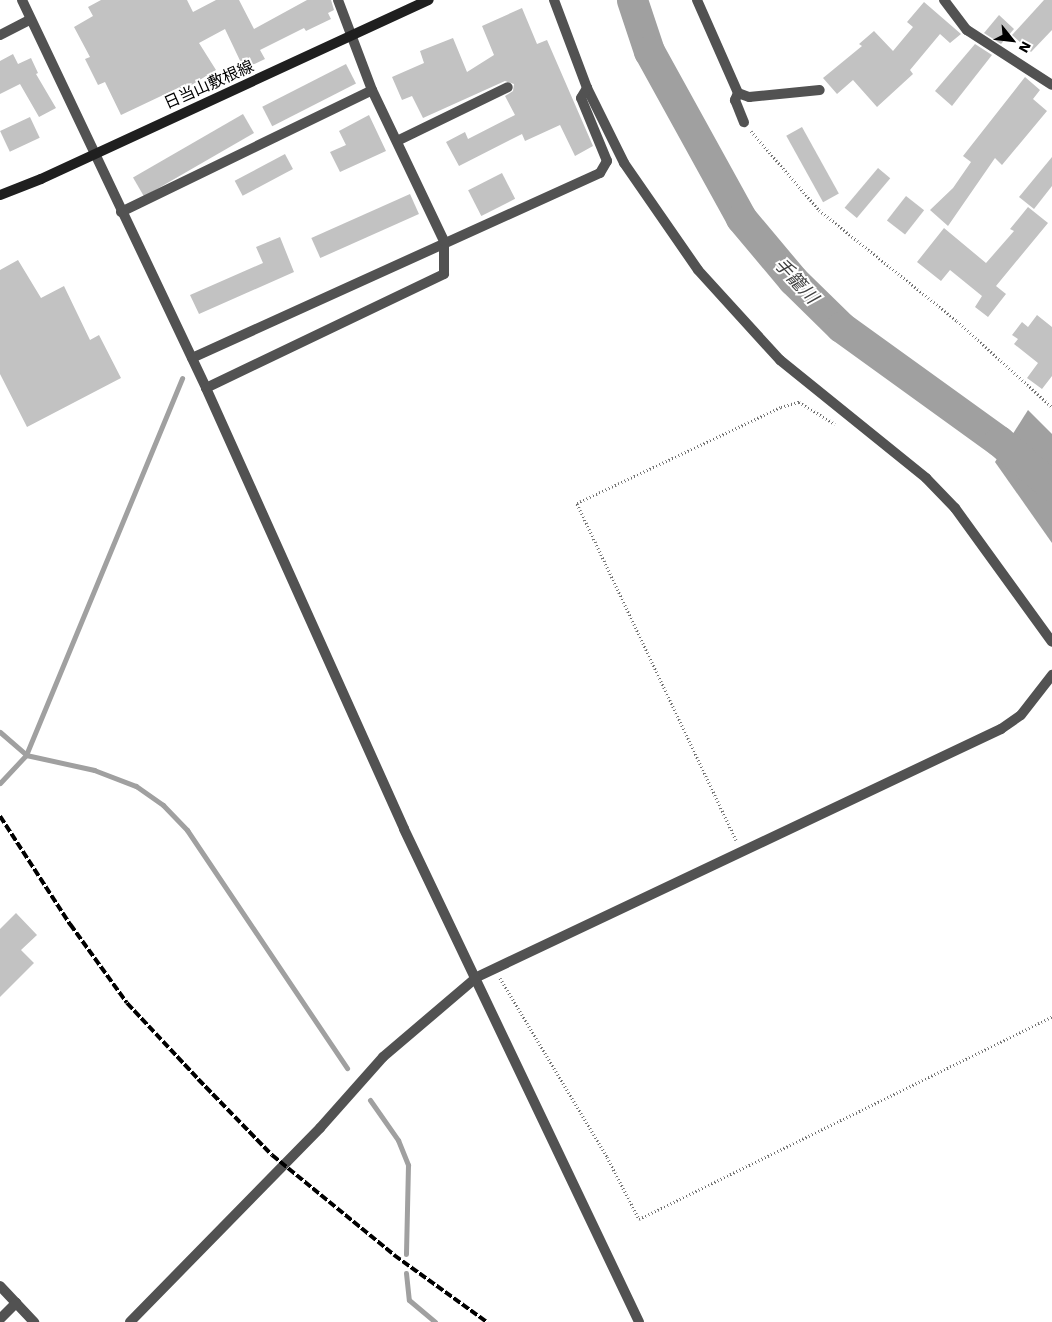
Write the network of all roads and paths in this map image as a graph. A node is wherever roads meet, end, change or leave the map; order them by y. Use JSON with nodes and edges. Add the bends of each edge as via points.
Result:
{"nodes":[{"id":1,"x":22,"y":0,"type":"edge"},
{"id":2,"x":338,"y":0,"type":"edge"},
{"id":3,"x":429,"y":0,"type":"edge"},
{"id":4,"x":554,"y":0,"type":"edge"},
{"id":5,"x":696,"y":0,"type":"edge"},
{"id":6,"x":944,"y":0,"type":"edge"},
{"id":7,"x":30,"y":20,"type":"junction"},
{"id":8,"x":0,"y":35,"type":"edge"},
{"id":9,"x":352,"y":37,"type":"junction"},
{"id":10,"x":1052,"y":85,"type":"edge"},
{"id":11,"x":508,"y":87,"type":"dead end"},
{"id":12,"x":587,"y":88,"type":"junction"},
{"id":13,"x":372,"y":90,"type":"junction"},
{"id":14,"x":820,"y":90,"type":"dead end"},
{"id":15,"x":738,"y":93,"type":"junction"},
{"id":16,"x":744,"y":122,"type":"joint"},
{"id":17,"x":397,"y":141,"type":"junction"},
{"id":18,"x":96,"y":152,"type":"junction"},
{"id":19,"x":0,"y":195,"type":"edge"},
{"id":20,"x":121,"y":212,"type":"junction"},
{"id":21,"x":444,"y":241,"type":"junction"},
{"id":22,"x":192,"y":358,"type":"junction"},
{"id":23,"x":206,"y":388,"type":"junction"},
{"id":24,"x":1052,"y":407,"type":"edge"},
{"id":25,"x":858,"y":424,"type":"junction"},
{"id":26,"x":1052,"y":642,"type":"edge"},
{"id":27,"x":1052,"y":675,"type":"edge"},
{"id":28,"x":741,"y":850,"type":"junction"},
{"id":29,"x":495,"y":969,"type":"junction"},
{"id":30,"x":477,"y":977,"type":"junction"},
{"id":31,"x":1052,"y":1017,"type":"edge"},
{"id":32,"x":0,"y":1286,"type":"edge"},
{"id":33,"x":16,"y":1303,"type":"junction"},
{"id":34,"x":0,"y":1319,"type":"edge"},
{"id":35,"x":34,"y":1322,"type":"edge"},
{"id":36,"x":130,"y":1322,"type":"edge"},
{"id":37,"x":639,"y":1322,"type":"edge"}],
"edges":[{"from":1,"to":7,"type":"street"},
{"from":2,"to":9,"type":"street"},
{"from":3,"to":9,"type":"main road","name":"日当山敷根線"},
{"from":4,"to":12,"type":"street"},
{"from":5,"to":15,"type":"street"},
{"from":6,"to":10,"type":"street","via":[[967,30]]},
{"from":7,"to":8,"type":"street"},
{"from":7,"to":18,"type":"street"},
{"from":9,"to":13,"type":"street"},
{"from":9,"to":18,"type":"main road","name":"日当山敷根線"},
{"from":11,"to":17,"type":"street"},
{"from":12,"to":21,"type":"street","via":[[581,98],[607,161],[600,173]]},
{"from":12,"to":25,"type":"street","via":[[624,163],[698,270],[780,360]]},
{"from":13,"to":17,"type":"street"},
{"from":13,"to":20,"type":"street"},
{"from":14,"to":15,"type":"street","via":[[749,97]]},
{"from":15,"to":16,"type":"street","via":[[735,100]]},
{"from":16,"to":24,"type":"path","via":[[818,210],[957,321]]},
{"from":17,"to":21,"type":"street"},
{"from":18,"to":19,"type":"main road","name":"日当山敷根線"},
{"from":18,"to":20,"type":"street"},
{"from":20,"to":22,"type":"street"},
{"from":21,"to":22,"type":"street"},
{"from":21,"to":23,"type":"street","via":[[444,274]]},
{"from":22,"to":23,"type":"street"},
{"from":23,"to":30,"type":"street","via":[[404,828]]},
{"from":25,"to":26,"type":"street","via":[[926,478],[961,515]]},
{"from":25,"to":28,"type":"path","via":[[851,429],[843,429],[799,402],[781,407],[577,503]]},
{"from":27,"to":28,"type":"street","via":[[1012,724]]},
{"from":28,"to":29,"type":"street"},
{"from":29,"to":30,"type":"street"},
{"from":29,"to":31,"type":"path","via":[[607,1157],[639,1218]]},
{"from":30,"to":36,"type":"street","via":[[383,1057],[320,1128]]},
{"from":30,"to":37,"type":"street"},
{"from":32,"to":33,"type":"street"},
{"from":33,"to":34,"type":"street"},
{"from":33,"to":35,"type":"street"}]}
